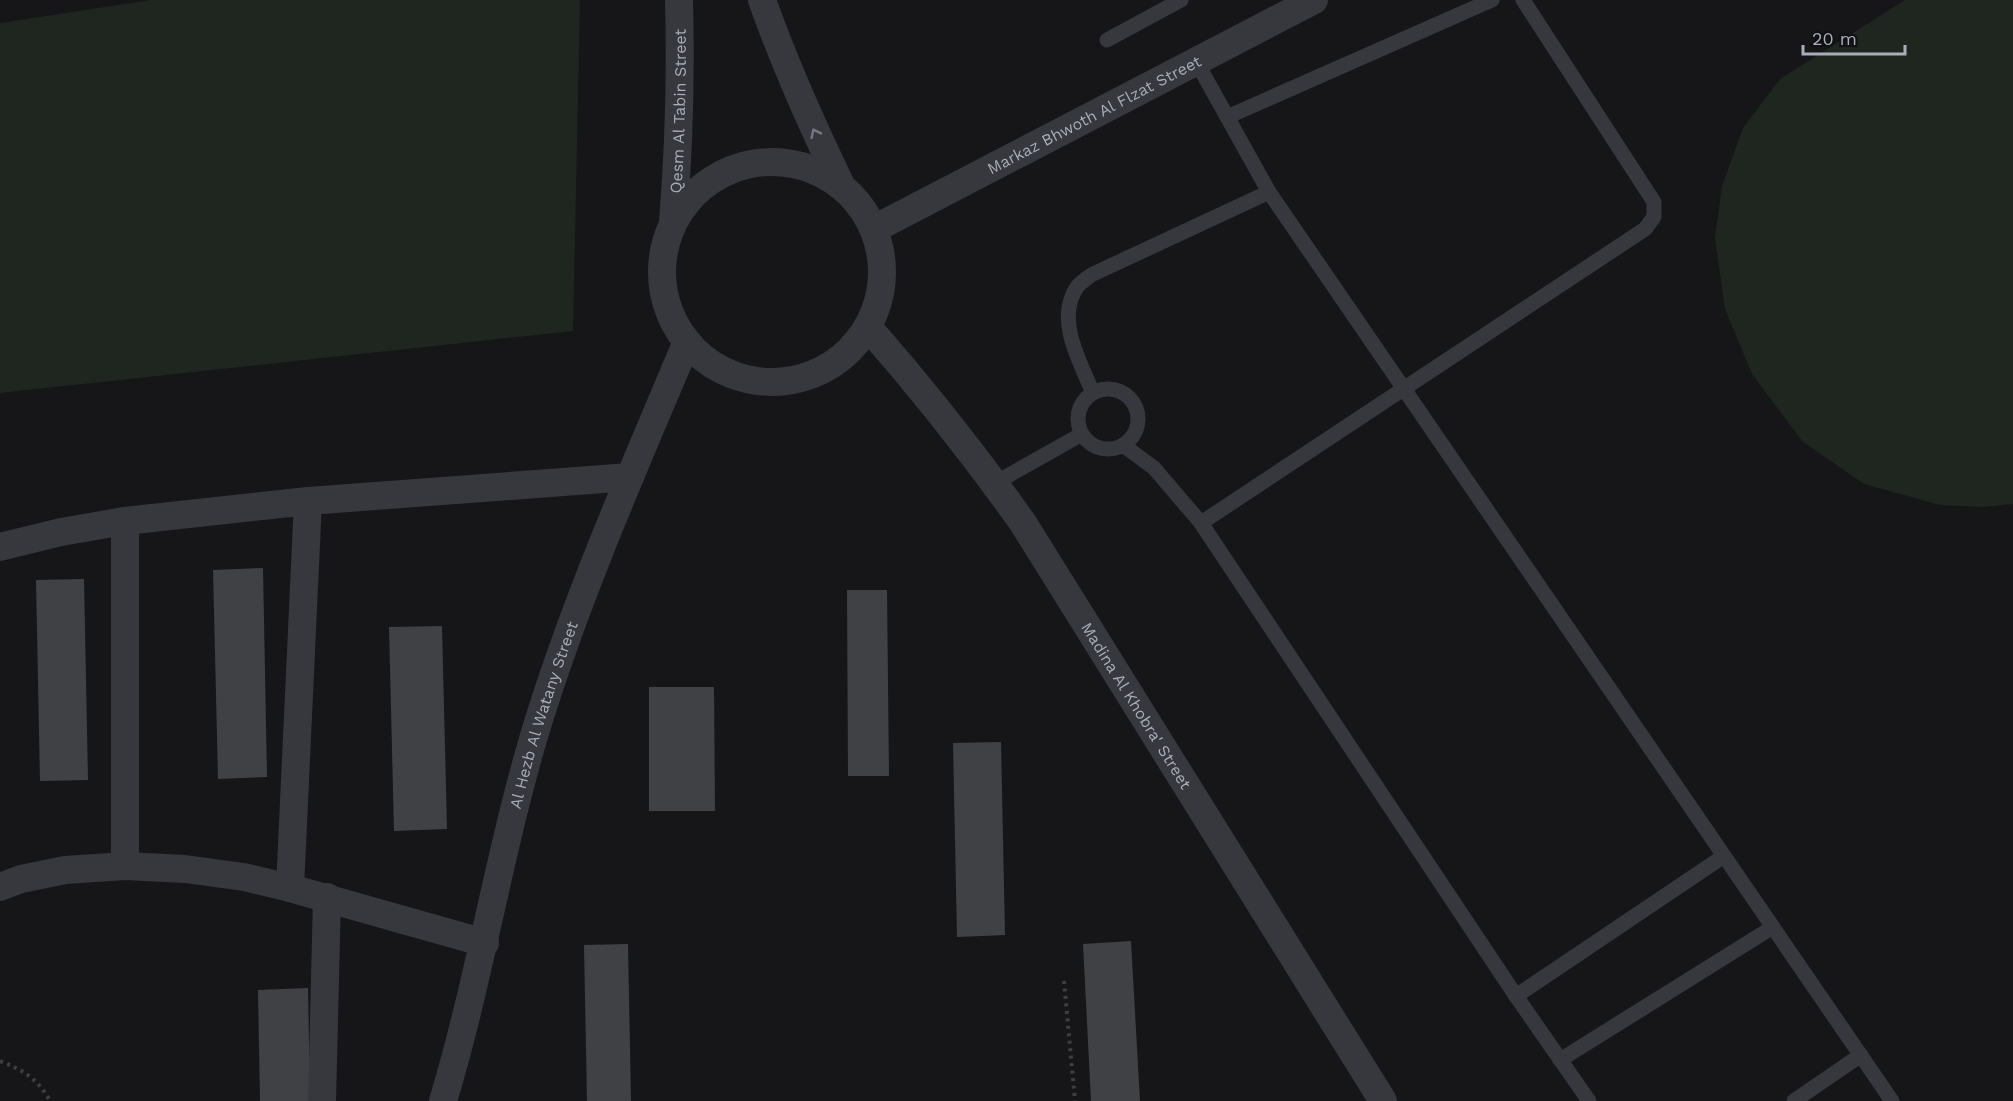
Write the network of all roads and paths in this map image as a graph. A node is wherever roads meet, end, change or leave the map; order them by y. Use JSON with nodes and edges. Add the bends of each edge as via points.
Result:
{"nodes":[{"id":1,"x":679,"y":0,"type":"edge"},
{"id":2,"x":762,"y":0,"type":"edge"},
{"id":3,"x":1181,"y":0,"type":"edge"},
{"id":4,"x":1314,"y":0,"type":"edge"},
{"id":5,"x":1492,"y":0,"type":"edge"},
{"id":6,"x":1523,"y":0,"type":"edge"},
{"id":7,"x":1107,"y":40,"type":"dead end"},
{"id":8,"x":1196,"y":61,"type":"junction"},
{"id":9,"x":1227,"y":117,"type":"junction"},
{"id":10,"x":841,"y":185,"type":"junction"},
{"id":11,"x":1269,"y":192,"type":"junction"},
{"id":12,"x":673,"y":222,"type":"junction"},
{"id":13,"x":874,"y":229,"type":"junction"},
{"id":14,"x":868,"y":327,"type":"junction"},
{"id":15,"x":686,"y":344,"type":"junction"},
{"id":16,"x":1403,"y":389,"type":"junction"},
{"id":17,"x":1093,"y":393,"type":"junction"},
{"id":18,"x":1082,"y":434,"type":"junction"},
{"id":19,"x":1123,"y":445,"type":"junction"},
{"id":20,"x":630,"y":477,"type":"junction"},
{"id":21,"x":995,"y":483,"type":"junction"},
{"id":22,"x":308,"y":501,"type":"junction"},
{"id":23,"x":125,"y":521,"type":"junction"},
{"id":24,"x":1201,"y":522,"type":"junction"},
{"id":25,"x":0,"y":547,"type":"edge"},
{"id":26,"x":1724,"y":856,"type":"junction"},
{"id":27,"x":125,"y":866,"type":"junction"},
{"id":28,"x":0,"y":887,"type":"edge"},
{"id":29,"x":290,"y":888,"type":"junction"},
{"id":30,"x":327,"y":897,"type":"junction"},
{"id":31,"x":1773,"y":927,"type":"junction"},
{"id":32,"x":485,"y":943,"type":"junction"},
{"id":33,"x":1064,"y":981,"type":"dead end"},
{"id":34,"x":1516,"y":996,"type":"junction"},
{"id":35,"x":1861,"y":1055,"type":"junction"},
{"id":36,"x":0,"y":1060,"type":"edge"},
{"id":37,"x":1560,"y":1060,"type":"junction"},
{"id":38,"x":50,"y":1101,"type":"edge"},
{"id":39,"x":322,"y":1101,"type":"edge"},
{"id":40,"x":443,"y":1101,"type":"edge"},
{"id":41,"x":1075,"y":1101,"type":"edge"},
{"id":42,"x":1383,"y":1101,"type":"edge"},
{"id":43,"x":1589,"y":1101,"type":"edge"},
{"id":44,"x":1794,"y":1101,"type":"edge"},
{"id":45,"x":1892,"y":1101,"type":"edge"}],
"edges":[{"from":1,"to":12,"type":"street","name":"Qesm Al Tabin Street","via":[[680,140]]},
{"from":10,"to":2,"type":"street","one_way":true,"via":[[783,60]]},
{"from":3,"to":7,"type":"lane"},
{"from":4,"to":8,"type":"street","name":"Markaz Bhwoth Al Flzat Street"},
{"from":5,"to":9,"type":"lane"},
{"from":6,"to":16,"type":"lane","via":[[1654,202],[1654,217],[1645,229]]},
{"from":8,"to":9,"type":"lane"},
{"from":8,"to":13,"type":"street","name":"Markaz Bhwoth Al Flzat Street"},
{"from":9,"to":11,"type":"lane"},
{"from":10,"to":12,"type":"street","via":[[798,164],[748,163],[704,184]]},
{"from":10,"to":13,"type":"street","via":[[860,205]]},
{"from":11,"to":16,"type":"lane"},
{"from":11,"to":17,"type":"lane","via":[[1091,275],[1078,286],[1070,302],[1068,321]]},
{"from":12,"to":15,"type":"street","via":[[661,263],[666,306]]},
{"from":13,"to":14,"type":"street","via":[[882,261],[880,296]]},
{"from":14,"to":15,"type":"street","via":[[840,360],[802,379],[760,383],[719,370]]},
{"from":14,"to":21,"type":"street","name":"Madina Al Khobra' Street"},
{"from":15,"to":20,"type":"street","name":"Al Hezb Al Watany Street"},
{"from":16,"to":24,"type":"lane"},
{"from":16,"to":26,"type":"lane"},
{"from":17,"to":18,"type":"lane","via":[[1079,411]]},
{"from":17,"to":19,"type":"lane","via":[[1116,389],[1134,404],[1137,427]]},
{"from":18,"to":19,"type":"lane","via":[[1101,449]]},
{"from":18,"to":21,"type":"lane"},
{"from":19,"to":24,"type":"lane","via":[[1154,468]]},
{"from":20,"to":22,"type":"street"},
{"from":20,"to":32,"type":"street","name":"Al Hezb Al Watany Street","via":[[580,600],[541,712],[510,827]]},
{"from":21,"to":42,"type":"street","name":"Madina Al Khobra' Street"},
{"from":22,"to":23,"type":"street"},
{"from":22,"to":29,"type":"street"},
{"from":23,"to":25,"type":"street"},
{"from":23,"to":27,"type":"street"},
{"from":24,"to":34,"type":"lane"},
{"from":26,"to":31,"type":"lane"},
{"from":26,"to":34,"type":"lane"},
{"from":27,"to":28,"type":"street","via":[[66,870]]},
{"from":27,"to":29,"type":"street","via":[[185,868]]},
{"from":29,"to":30,"type":"street"},
{"from":30,"to":32,"type":"street"},
{"from":30,"to":39,"type":"street"},
{"from":31,"to":35,"type":"lane"},
{"from":31,"to":37,"type":"lane"},
{"from":32,"to":40,"type":"street","name":"Al Hezb Al Watany Street"},
{"from":33,"to":41,"type":"path"},
{"from":34,"to":37,"type":"lane"},
{"from":35,"to":44,"type":"lane"},
{"from":35,"to":45,"type":"lane"},
{"from":36,"to":38,"type":"path","via":[[22,1069],[43,1088]]},
{"from":37,"to":43,"type":"lane"}]}
